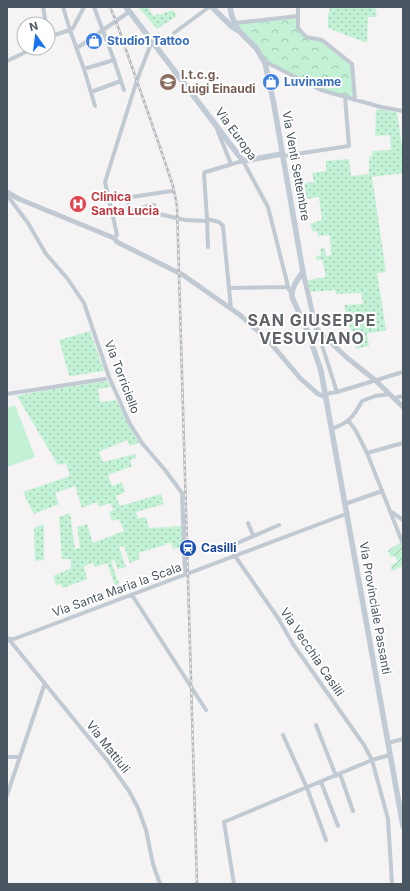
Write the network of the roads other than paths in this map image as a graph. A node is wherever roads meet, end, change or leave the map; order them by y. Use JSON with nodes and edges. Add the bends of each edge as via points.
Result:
{"nodes":[{"id":1,"x":63,"y":7,"type":"edge"},
{"id":2,"x":84,"y":7,"type":"edge"},
{"id":3,"x":94,"y":7,"type":"edge"},
{"id":4,"x":209,"y":7,"type":"edge"},
{"id":5,"x":212,"y":7,"type":"edge"},
{"id":6,"x":230,"y":7,"type":"edge"},
{"id":7,"x":298,"y":7,"type":"edge"},
{"id":8,"x":128,"y":10,"type":"edge"},
{"id":9,"x":298,"y":16,"type":"junction"},
{"id":10,"x":235,"y":23,"type":"junction"},
{"id":11,"x":70,"y":30,"type":"junction"},
{"id":12,"x":103,"y":30,"type":"junction"},
{"id":13,"x":239,"y":32,"type":"junction"},
{"id":14,"x":174,"y":33,"type":"dead end"},
{"id":15,"x":56,"y":34,"type":"edge"},
{"id":16,"x":152,"y":41,"type":"junction"},
{"id":17,"x":77,"y":48,"type":"junction"},
{"id":18,"x":17,"y":56,"type":"edge"},
{"id":19,"x":114,"y":60,"type":"junction"},
{"id":20,"x":7,"y":61,"type":"edge"},
{"id":21,"x":264,"y":62,"type":"junction"},
{"id":22,"x":84,"y":69,"type":"junction"},
{"id":23,"x":121,"y":82,"type":"junction"},
{"id":24,"x":124,"y":90,"type":"dead end"},
{"id":25,"x":91,"y":92,"type":"junction"},
{"id":26,"x":345,"y":97,"type":"junction"},
{"id":27,"x":355,"y":100,"type":"junction"},
{"id":28,"x":95,"y":106,"type":"dead end"},
{"id":29,"x":403,"y":111,"type":"edge"},
{"id":30,"x":214,"y":123,"type":"junction"},
{"id":31,"x":282,"y":155,"type":"junction"},
{"id":32,"x":243,"y":161,"type":"junction"},
{"id":33,"x":231,"y":164,"type":"junction"},
{"id":34,"x":172,"y":191,"type":"dead end"},
{"id":35,"x":7,"y":192,"type":"edge"},
{"id":36,"x":7,"y":195,"type":"edge"},
{"id":37,"x":111,"y":209,"type":"junction"},
{"id":38,"x":128,"y":209,"type":"junction"},
{"id":39,"x":207,"y":220,"type":"junction"},
{"id":40,"x":114,"y":238,"type":"junction"},
{"id":41,"x":208,"y":247,"type":"dead end"},
{"id":42,"x":303,"y":272,"type":"junction"},
{"id":43,"x":230,"y":288,"type":"junction"},
{"id":44,"x":290,"y":289,"type":"junction"},
{"id":45,"x":231,"y":309,"type":"junction"},
{"id":46,"x":319,"y":332,"type":"junction"},
{"id":47,"x":403,"y":372,"type":"edge"},
{"id":48,"x":105,"y":380,"type":"dead end"},
{"id":49,"x":376,"y":381,"type":"junction"},
{"id":50,"x":337,"y":392,"type":"junction"},
{"id":51,"x":7,"y":394,"type":"edge"},
{"id":52,"x":390,"y":394,"type":"junction"},
{"id":53,"x":326,"y":395,"type":"junction"},
{"id":54,"x":403,"y":396,"type":"edge"},
{"id":55,"x":395,"y":398,"type":"junction"},
{"id":56,"x":403,"y":407,"type":"edge"},
{"id":57,"x":348,"y":420,"type":"junction"},
{"id":58,"x":331,"y":429,"type":"junction"},
{"id":59,"x":403,"y":443,"type":"edge"},
{"id":60,"x":367,"y":453,"type":"junction"},
{"id":61,"x":382,"y":491,"type":"junction"},
{"id":62,"x":345,"y":504,"type":"junction"},
{"id":63,"x":390,"y":511,"type":"junction"},
{"id":64,"x":346,"y":514,"type":"junction"},
{"id":65,"x":403,"y":520,"type":"edge"},
{"id":66,"x":248,"y":523,"type":"dead end"},
{"id":67,"x":279,"y":525,"type":"dead end"},
{"id":68,"x":253,"y":535,"type":"junction"},
{"id":69,"x":403,"y":544,"type":"edge"},
{"id":70,"x":235,"y":556,"type":"junction"},
{"id":71,"x":185,"y":575,"type":"junction"},
{"id":72,"x":132,"y":595,"type":"junction"},
{"id":73,"x":7,"y":639,"type":"edge"},
{"id":74,"x":45,"y":683,"type":"junction"},
{"id":75,"x":206,"y":710,"type":"dead end"},
{"id":76,"x":316,"y":725,"type":"dead end"},
{"id":77,"x":283,"y":735,"type":"dead end"},
{"id":78,"x":403,"y":738,"type":"edge"},
{"id":79,"x":388,"y":743,"type":"junction"},
{"id":80,"x":390,"y":755,"type":"junction"},
{"id":81,"x":7,"y":757,"type":"edge"},
{"id":82,"x":20,"y":757,"type":"junction"},
{"id":83,"x":372,"y":760,"type":"junction"},
{"id":84,"x":340,"y":774,"type":"junction"},
{"id":85,"x":336,"y":776,"type":"junction"},
{"id":86,"x":321,"y":782,"type":"junction"},
{"id":87,"x":307,"y":788,"type":"junction"},
{"id":88,"x":7,"y":795,"type":"edge"},
{"id":89,"x":353,"y":810,"type":"dead end"},
{"id":90,"x":403,"y":822,"type":"edge"},
{"id":91,"x":338,"y":826,"type":"dead end"},
{"id":92,"x":326,"y":840,"type":"dead end"},
{"id":93,"x":160,"y":884,"type":"edge"},
{"id":94,"x":234,"y":884,"type":"edge"},
{"id":95,"x":392,"y":884,"type":"edge"}],
"edges":[{"from":1,"to":11,"type":"street"},
{"from":2,"to":11,"type":"street"},
{"from":3,"to":12,"type":"street"},
{"from":4,"to":14,"type":"street"},
{"from":5,"to":13,"type":"main road"},
{"from":6,"to":10,"type":"main road"},
{"from":7,"to":9,"type":"street"},
{"from":8,"to":12,"type":"street"},
{"from":8,"to":16,"type":"main road","name":"Via Europa"},
{"from":9,"to":10,"type":"street"},
{"from":9,"to":27,"type":"street","via":[[298,28],[306,37],[322,40],[352,64]]},
{"from":10,"to":13,"type":"main road"},
{"from":11,"to":15,"type":"street"},
{"from":11,"to":17,"type":"street"},
{"from":12,"to":17,"type":"street"},
{"from":12,"to":19,"type":"street"},
{"from":13,"to":21,"type":"main road","via":[[256,48]]},
{"from":16,"to":30,"type":"main road","name":"Via Europa"},
{"from":16,"to":37,"type":"street","via":[[105,182]]},
{"from":17,"to":22,"type":"street"},
{"from":18,"to":20,"type":"street"},
{"from":19,"to":22,"type":"street"},
{"from":19,"to":23,"type":"street"},
{"from":21,"to":26,"type":"street","via":[[321,90]]},
{"from":21,"to":31,"type":"main road","name":"Via Venti Settembre"},
{"from":22,"to":25,"type":"street"},
{"from":23,"to":24,"type":"street"},
{"from":23,"to":25,"type":"street"},
{"from":25,"to":28,"type":"street"},
{"from":26,"to":27,"type":"street"},
{"from":26,"to":31,"type":"street","via":[[349,146]]},
{"from":27,"to":29,"type":"street"},
{"from":30,"to":32,"type":"main road","name":"Via Europa"},
{"from":30,"to":33,"type":"street"},
{"from":31,"to":32,"type":"main road"},
{"from":31,"to":42,"type":"main road","name":"Via Venti Settembre"},
{"from":32,"to":33,"type":"street"},
{"from":32,"to":44,"type":"street","name":"Via Europa","via":[[268,207]]},
{"from":33,"to":39,"type":"street","via":[[205,172]]},
{"from":34,"to":38,"type":"street","via":[[131,197]]},
{"from":35,"to":40,"type":"street"},
{"from":36,"to":71,"type":"street","name":"Via Torriciello","via":[[28,223],[46,254],[84,303],[109,377],[129,422],[142,443],[182,493]]},
{"from":37,"to":38,"type":"street"},
{"from":37,"to":40,"type":"street","via":[[117,235]]},
{"from":38,"to":39,"type":"street","via":[[154,205],[159,214],[185,220]]},
{"from":39,"to":41,"type":"street"},
{"from":39,"to":43,"type":"street","via":[[219,222],[223,226]]},
{"from":40,"to":45,"type":"street","via":[[117,242],[183,275]]},
{"from":42,"to":44,"type":"main road"},
{"from":42,"to":46,"type":"street","via":[[315,326]]},
{"from":43,"to":44,"type":"street"},
{"from":43,"to":45,"type":"street"},
{"from":44,"to":53,"type":"main road","name":"Via Provinciale Passanti","via":[[318,359]]},
{"from":45,"to":53,"type":"street","via":[[268,340],[300,378],[318,394]]},
{"from":46,"to":49,"type":"street"},
{"from":46,"to":50,"type":"street"},
{"from":47,"to":49,"type":"street"},
{"from":48,"to":51,"type":"street","name":"Via Torriciello"},
{"from":49,"to":50,"type":"street"},
{"from":49,"to":52,"type":"street"},
{"from":50,"to":53,"type":"street"},
{"from":52,"to":55,"type":"street"},
{"from":52,"to":57,"type":"street","via":[[362,401],[355,415]]},
{"from":53,"to":58,"type":"main road","name":"Via Provinciale Passanti"},
{"from":54,"to":55,"type":"street"},
{"from":55,"to":56,"type":"street"},
{"from":57,"to":58,"type":"street"},
{"from":57,"to":60,"type":"street"},
{"from":58,"to":62,"type":"main road","name":"Via Provinciale Passanti"},
{"from":59,"to":60,"type":"street"},
{"from":60,"to":61,"type":"street"},
{"from":61,"to":62,"type":"street"},
{"from":61,"to":63,"type":"street"},
{"from":62,"to":64,"type":"main road","name":"Via Provinciale Passanti"},
{"from":63,"to":65,"type":"street"},
{"from":63,"to":69,"type":"street"},
{"from":64,"to":70,"type":"street","name":"Via Santa Maria la Scala"},
{"from":64,"to":79,"type":"main road","name":"Via Provinciale Passanti"},
{"from":66,"to":68,"type":"street"},
{"from":67,"to":68,"type":"street"},
{"from":68,"to":70,"type":"street","via":[[233,545],[231,549]]},
{"from":70,"to":71,"type":"street","name":"Via Santa Maria la Scala"},
{"from":70,"to":83,"type":"street","name":"Via Vecchia Casilli"},
{"from":71,"to":72,"type":"street","name":"Via Santa Maria la Scala"},
{"from":72,"to":73,"type":"street","name":"Via Santa Maria la Scala","via":[[14,639]]},
{"from":72,"to":75,"type":"street"},
{"from":73,"to":74,"type":"street","name":"Via Mattiuli"},
{"from":74,"to":82,"type":"street"},
{"from":74,"to":93,"type":"street","name":"Via Mattiuli","via":[[129,791],[146,830]]},
{"from":76,"to":85,"type":"street"},
{"from":77,"to":87,"type":"street"},
{"from":78,"to":79,"type":"street"},
{"from":79,"to":80,"type":"main road","name":"Via Provinciale Passanti"},
{"from":80,"to":83,"type":"street"},
{"from":80,"to":90,"type":"main road","name":"Via Provinciale Passanti"},
{"from":81,"to":82,"type":"street"},
{"from":82,"to":88,"type":"street"},
{"from":83,"to":84,"type":"street"},
{"from":83,"to":95,"type":"street","name":"Via Vecchia Casilli","via":[[388,819]]},
{"from":84,"to":85,"type":"street"},
{"from":84,"to":89,"type":"street"},
{"from":85,"to":86,"type":"street"},
{"from":86,"to":87,"type":"street"},
{"from":86,"to":91,"type":"street"},
{"from":87,"to":92,"type":"street"},
{"from":87,"to":94,"type":"street","via":[[224,822]]}]}
